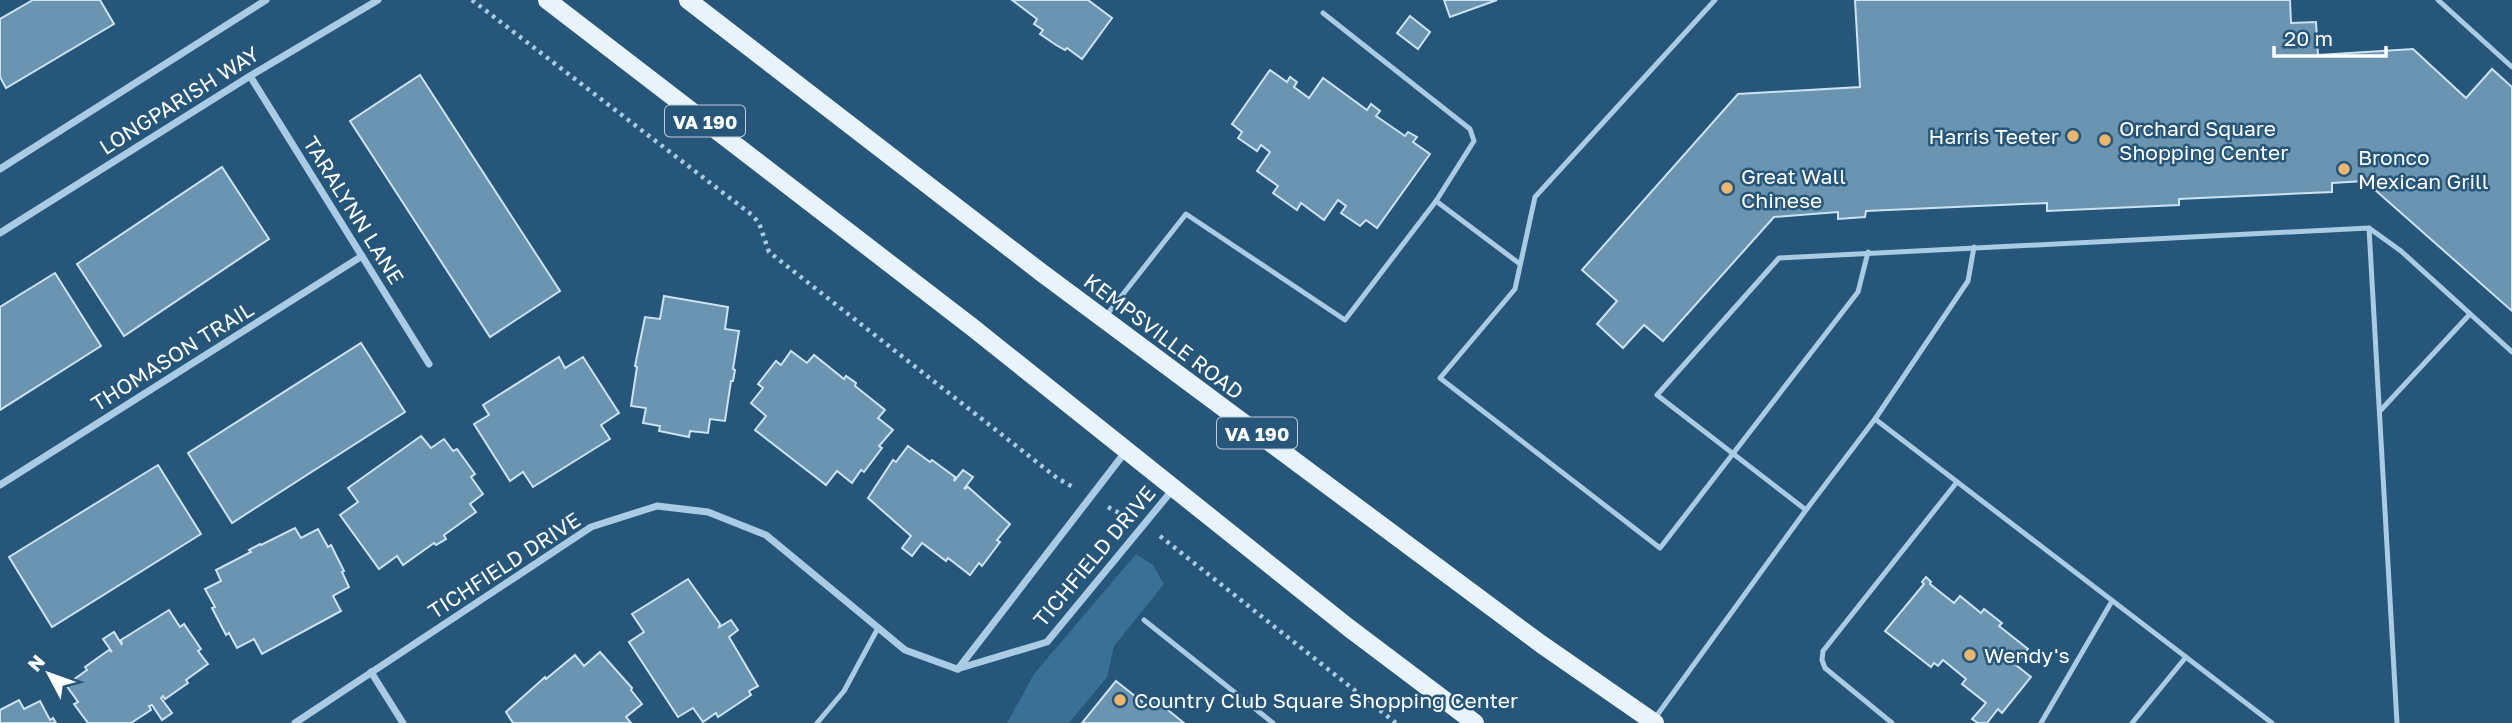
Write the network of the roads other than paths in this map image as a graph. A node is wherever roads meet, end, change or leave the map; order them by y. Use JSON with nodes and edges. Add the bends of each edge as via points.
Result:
{"nodes":[{"id":1,"x":266,"y":0,"type":"edge"},
{"id":2,"x":378,"y":0,"type":"edge"},
{"id":3,"x":688,"y":0,"type":"edge"},
{"id":4,"x":1715,"y":0,"type":"edge"},
{"id":5,"x":2438,"y":0,"type":"edge"},
{"id":6,"x":550,"y":1,"type":"edge"},
{"id":7,"x":1323,"y":13,"type":"dead end"},
{"id":8,"x":2512,"y":67,"type":"edge"},
{"id":9,"x":250,"y":76,"type":"junction"},
{"id":10,"x":0,"y":169,"type":"edge"},
{"id":11,"x":1436,"y":201,"type":"junction"},
{"id":12,"x":2369,"y":228,"type":"junction"},
{"id":13,"x":0,"y":233,"type":"edge"},
{"id":14,"x":1974,"y":247,"type":"junction"},
{"id":15,"x":1868,"y":252,"type":"junction"},
{"id":16,"x":362,"y":256,"type":"junction"},
{"id":17,"x":1520,"y":264,"type":"junction"},
{"id":18,"x":2470,"y":314,"type":"junction"},
{"id":19,"x":1103,"y":319,"type":"junction"},
{"id":20,"x":2512,"y":352,"type":"edge"},
{"id":21,"x":429,"y":364,"type":"dead end"},
{"id":22,"x":2380,"y":411,"type":"junction"},
{"id":23,"x":1875,"y":419,"type":"junction"},
{"id":24,"x":1128,"y":449,"type":"junction"},
{"id":25,"x":1734,"y":454,"type":"junction"},
{"id":26,"x":1957,"y":482,"type":"junction"},
{"id":27,"x":0,"y":485,"type":"edge"},
{"id":28,"x":1174,"y":488,"type":"junction"},
{"id":29,"x":1806,"y":510,"type":"junction"},
{"id":30,"x":2112,"y":601,"type":"junction"},
{"id":31,"x":1144,"y":620,"type":"dead end"},
{"id":32,"x":878,"y":628,"type":"junction"},
{"id":33,"x":2186,"y":657,"type":"junction"},
{"id":34,"x":957,"y":669,"type":"junction"},
{"id":35,"x":371,"y":672,"type":"junction"},
{"id":36,"x":1653,"y":722,"type":"edge"},
{"id":37,"x":295,"y":723,"type":"edge"},
{"id":38,"x":403,"y":723,"type":"edge"},
{"id":39,"x":817,"y":723,"type":"edge"},
{"id":40,"x":1273,"y":723,"type":"edge"},
{"id":41,"x":1475,"y":723,"type":"edge"},
{"id":42,"x":1892,"y":723,"type":"edge"},
{"id":43,"x":2041,"y":723,"type":"edge"},
{"id":44,"x":2132,"y":723,"type":"edge"},
{"id":45,"x":2272,"y":723,"type":"edge"},
{"id":46,"x":2397,"y":723,"type":"edge"}],
"edges":[{"from":1,"to":10,"type":"street","name":"LONGPARISH WAY"},
{"from":2,"to":9,"type":"street","name":"LONGPARISH WAY"},
{"from":3,"to":19,"type":"main road","name":"KEMPSVILLE ROAD","number":"VA 190"},
{"from":4,"to":17,"type":"lane","via":[[1535,197]]},
{"from":5,"to":8,"type":"lane"},
{"from":6,"to":24,"type":"main road","number":"VA 190"},
{"from":7,"to":11,"type":"lane","via":[[1470,129],[1474,141]]},
{"from":9,"to":13,"type":"street","name":"LONGPARISH WAY"},
{"from":9,"to":16,"type":"street","name":"TARALYNN LANE"},
{"from":11,"to":17,"type":"lane"},
{"from":11,"to":19,"type":"lane","via":[[1345,320],[1186,214]]},
{"from":12,"to":14,"type":"lane"},
{"from":12,"to":18,"type":"lane"},
{"from":12,"to":22,"type":"lane"},
{"from":14,"to":15,"type":"lane"},
{"from":14,"to":23,"type":"lane","via":[[1968,281]]},
{"from":15,"to":25,"type":"lane","via":[[1858,292]]},
{"from":15,"to":25,"type":"lane","via":[[1779,258],[1657,395]]},
{"from":16,"to":21,"type":"street","name":"TARALYNN LANE"},
{"from":16,"to":27,"type":"street","name":"THOMASON TRAIL"},
{"from":17,"to":25,"type":"lane","via":[[1515,289],[1440,378],[1660,548]]},
{"from":18,"to":20,"type":"lane"},
{"from":18,"to":22,"type":"lane"},
{"from":19,"to":36,"type":"main road","name":"KEMPSVILLE ROAD","number":"VA 190"},
{"from":22,"to":46,"type":"lane"},
{"from":23,"to":26,"type":"lane"},
{"from":23,"to":29,"type":"lane"},
{"from":24,"to":28,"type":"main road","number":"VA 190"},
{"from":24,"to":34,"type":"street","name":"TICHFIELD DRIVE"},
{"from":25,"to":29,"type":"lane"},
{"from":26,"to":30,"type":"lane"},
{"from":26,"to":42,"type":"lane","via":[[1823,651],[1825,668]]},
{"from":28,"to":34,"type":"street","name":"TICHFIELD DRIVE","via":[[1047,642]]},
{"from":28,"to":41,"type":"main road","number":"VA 190"},
{"from":29,"to":36,"type":"lane"},
{"from":30,"to":33,"type":"lane"},
{"from":30,"to":43,"type":"lane"},
{"from":31,"to":40,"type":"lane"},
{"from":32,"to":34,"type":"street","name":"TICHFIELD DRIVE","via":[[905,650]]},
{"from":32,"to":35,"type":"street","name":"TICHFIELD DRIVE","via":[[766,535],[709,512],[657,506],[591,527]]},
{"from":32,"to":39,"type":"lane","via":[[844,691]]},
{"from":33,"to":44,"type":"lane"},
{"from":33,"to":45,"type":"lane"},
{"from":35,"to":37,"type":"street","name":"TICHFIELD DRIVE"},
{"from":35,"to":38,"type":"street"}]}
